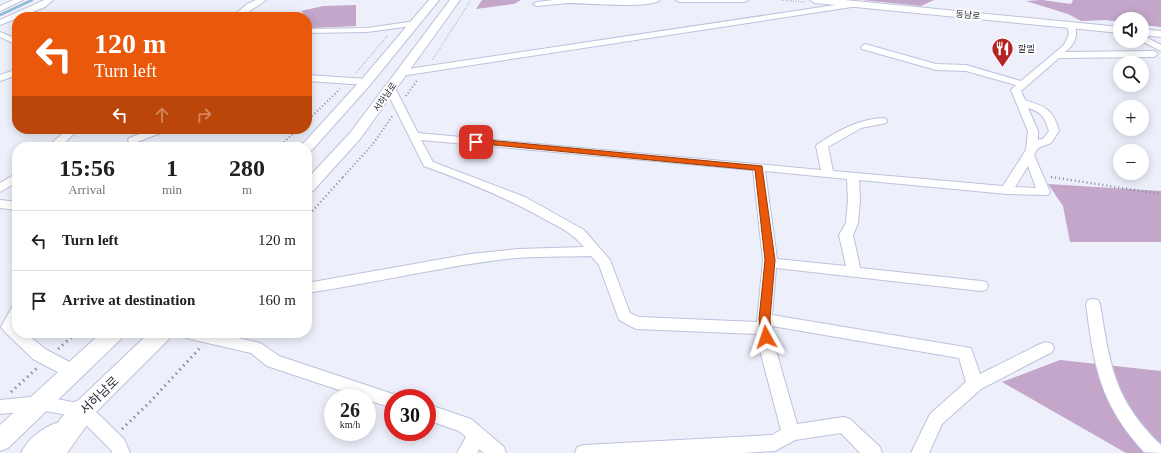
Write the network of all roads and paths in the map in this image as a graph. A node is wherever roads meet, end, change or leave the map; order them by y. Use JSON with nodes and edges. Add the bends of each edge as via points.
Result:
{"nodes":[{"id":1,"x":19,"y":0,"type":"edge"},
{"id":2,"x":49,"y":0,"type":"edge"},
{"id":3,"x":262,"y":0,"type":"edge"},
{"id":4,"x":434,"y":0,"type":"edge"},
{"id":5,"x":455,"y":0,"type":"edge"},
{"id":6,"x":471,"y":0,"type":"edge"},
{"id":7,"x":656,"y":0,"type":"edge"},
{"id":8,"x":680,"y":0,"type":"edge"},
{"id":9,"x":744,"y":0,"type":"edge"},
{"id":10,"x":815,"y":0,"type":"edge"},
{"id":11,"x":537,"y":4,"type":"dead end"},
{"id":12,"x":855,"y":4,"type":"junction"},
{"id":13,"x":0,"y":9,"type":"edge"},
{"id":14,"x":26,"y":12,"type":"edge"},
{"id":15,"x":242,"y":12,"type":"edge"},
{"id":16,"x":12,"y":18,"type":"edge"},
{"id":17,"x":0,"y":23,"type":"edge"},
{"id":18,"x":416,"y":23,"type":"junction"},
{"id":19,"x":1071,"y":25,"type":"junction"},
{"id":20,"x":1113,"y":29,"type":"edge"},
{"id":21,"x":312,"y":31,"type":"edge"},
{"id":22,"x":1149,"y":33,"type":"edge"},
{"id":23,"x":0,"y":34,"type":"edge"},
{"id":24,"x":1161,"y":34,"type":"edge"},
{"id":25,"x":12,"y":40,"type":"edge"},
{"id":26,"x":1149,"y":45,"type":"edge"},
{"id":27,"x":865,"y":48,"type":"dead end"},
{"id":28,"x":1159,"y":54,"type":"edge"},
{"id":29,"x":1058,"y":55,"type":"junction"},
{"id":30,"x":1149,"y":58,"type":"edge"},
{"id":31,"x":426,"y":69,"type":"junction"},
{"id":32,"x":401,"y":73,"type":"junction"},
{"id":33,"x":12,"y":74,"type":"edge"},
{"id":34,"x":0,"y":78,"type":"edge"},
{"id":35,"x":312,"y":78,"type":"edge"},
{"id":36,"x":349,"y":80,"type":"junction"},
{"id":37,"x":366,"y":82,"type":"junction"},
{"id":38,"x":1023,"y":84,"type":"junction"},
{"id":39,"x":390,"y":88,"type":"junction"},
{"id":40,"x":1021,"y":102,"type":"junction"},
{"id":41,"x":399,"y":106,"type":"junction"},
{"id":42,"x":312,"y":116,"type":"edge"},
{"id":43,"x":882,"y":121,"type":"dead end"},
{"id":44,"x":68,"y":134,"type":"edge"},
{"id":45,"x":149,"y":134,"type":"edge"},
{"id":46,"x":293,"y":134,"type":"edge"},
{"id":47,"x":413,"y":136,"type":"junction"},
{"id":48,"x":134,"y":140,"type":"dead end"},
{"id":49,"x":59,"y":142,"type":"edge"},
{"id":50,"x":284,"y":142,"type":"edge"},
{"id":51,"x":312,"y":142,"type":"edge"},
{"id":52,"x":1030,"y":151,"type":"junction"},
{"id":53,"x":759,"y":168,"type":"junction"},
{"id":54,"x":828,"y":174,"type":"junction"},
{"id":55,"x":1037,"y":175,"type":"junction"},
{"id":56,"x":853,"y":176,"type":"junction"},
{"id":57,"x":12,"y":180,"type":"edge"},
{"id":58,"x":312,"y":183,"type":"edge"},
{"id":59,"x":0,"y":188,"type":"edge"},
{"id":60,"x":1007,"y":190,"type":"junction"},
{"id":61,"x":1161,"y":194,"type":"edge"},
{"id":62,"x":0,"y":204,"type":"edge"},
{"id":63,"x":12,"y":205,"type":"edge"},
{"id":64,"x":312,"y":211,"type":"edge"},
{"id":65,"x":595,"y":251,"type":"junction"},
{"id":66,"x":770,"y":263,"type":"junction"},
{"id":67,"x":854,"y":271,"type":"junction"},
{"id":68,"x":982,"y":286,"type":"dead end"},
{"id":69,"x":312,"y":287,"type":"edge"},
{"id":70,"x":1093,"y":304,"type":"dead end"},
{"id":71,"x":12,"y":321,"type":"edge"},
{"id":72,"x":765,"y":324,"type":"junction"},
{"id":73,"x":12,"y":330,"type":"edge"},
{"id":74,"x":21,"y":338,"type":"edge"},
{"id":75,"x":109,"y":338,"type":"edge"},
{"id":76,"x":157,"y":338,"type":"edge"},
{"id":77,"x":210,"y":338,"type":"joint"},
{"id":78,"x":1046,"y":348,"type":"dead end"},
{"id":79,"x":73,"y":372,"type":"junction"},
{"id":80,"x":975,"y":384,"type":"junction"},
{"id":81,"x":384,"y":398,"type":"edge"},
{"id":82,"x":40,"y":402,"type":"junction"},
{"id":83,"x":0,"y":408,"type":"edge"},
{"id":84,"x":83,"y":410,"type":"junction"},
{"id":85,"x":436,"y":415,"type":"edge"},
{"id":86,"x":791,"y":433,"type":"junction"},
{"id":87,"x":478,"y":436,"type":"junction"},
{"id":88,"x":0,"y":440,"type":"edge"},
{"id":89,"x":116,"y":448,"type":"edge"},
{"id":90,"x":33,"y":453,"type":"edge"},
{"id":91,"x":51,"y":453,"type":"edge"},
{"id":92,"x":466,"y":453,"type":"edge"},
{"id":93,"x":497,"y":453,"type":"edge"},
{"id":94,"x":584,"y":453,"type":"edge"},
{"id":95,"x":873,"y":453,"type":"edge"},
{"id":96,"x":920,"y":453,"type":"edge"},
{"id":97,"x":1157,"y":453,"type":"edge"}],
"edges":[{"from":1,"to":13,"type":"street"},
{"from":2,"to":14,"type":"street"},
{"from":3,"to":15,"type":"street"},
{"from":4,"to":18,"type":"main road"},
{"from":5,"to":32,"type":"main road","name":"서하남로"},
{"from":6,"to":31,"type":"path"},
{"from":7,"to":11,"type":"street"},
{"from":8,"to":9,"type":"street"},
{"from":10,"to":12,"type":"main road","name":"동남로"},
{"from":12,"to":19,"type":"main road","name":"동남로"},
{"from":12,"to":31,"type":"street"},
{"from":16,"to":17,"type":"street"},
{"from":18,"to":21,"type":"street","via":[[367,30]]},
{"from":18,"to":37,"type":"main road"},
{"from":19,"to":20,"type":"main road","name":"동남로"},
{"from":19,"to":29,"type":"street","via":[[1073,34],[1068,46]]},
{"from":22,"to":24,"type":"main road"},
{"from":23,"to":25,"type":"street"},
{"from":26,"to":28,"type":"street"},
{"from":27,"to":38,"type":"street","via":[[936,67],[966,68]]},
{"from":28,"to":29,"type":"street"},
{"from":28,"to":30,"type":"street"},
{"from":29,"to":38,"type":"street"},
{"from":31,"to":32,"type":"street"},
{"from":31,"to":41,"type":"path"},
{"from":32,"to":39,"type":"main road","name":"서하남로"},
{"from":33,"to":34,"type":"street"},
{"from":35,"to":36,"type":"street"},
{"from":36,"to":37,"type":"street"},
{"from":36,"to":42,"type":"path"},
{"from":37,"to":51,"type":"main road"},
{"from":38,"to":40,"type":"street","via":[[1016,90]]},
{"from":39,"to":41,"type":"street"},
{"from":39,"to":58,"type":"main road","name":"서하남로","via":[[355,136]]},
{"from":40,"to":52,"type":"street","via":[[1033,130]]},
{"from":40,"to":52,"type":"street","via":[[1039,108],[1050,117],[1054,131],[1048,142]]},
{"from":41,"to":47,"type":"street"},
{"from":41,"to":64,"type":"path","via":[[373,144]]},
{"from":43,"to":54,"type":"street","via":[[868,122],[851,128],[822,146]]},
{"from":44,"to":49,"type":"street"},
{"from":45,"to":48,"type":"street"},
{"from":46,"to":50,"type":"path"},
{"from":47,"to":53,"type":"street"},
{"from":47,"to":65,"type":"street","via":[[428,164],[521,200],[579,233]]},
{"from":52,"to":55,"type":"street"},
{"from":52,"to":60,"type":"street"},
{"from":53,"to":54,"type":"street"},
{"from":53,"to":66,"type":"street"},
{"from":54,"to":56,"type":"street"},
{"from":55,"to":60,"type":"street","via":[[1044,192]]},
{"from":55,"to":61,"type":"path"},
{"from":56,"to":60,"type":"street"},
{"from":56,"to":67,"type":"street","via":[[852,223],[846,235]]},
{"from":57,"to":59,"type":"street"},
{"from":62,"to":63,"type":"street"},
{"from":65,"to":69,"type":"street","via":[[495,255]]},
{"from":65,"to":72,"type":"street","via":[[605,263],[624,316],[636,323]]},
{"from":66,"to":67,"type":"street"},
{"from":66,"to":72,"type":"street"},
{"from":67,"to":68,"type":"street"},
{"from":70,"to":97,"type":"street","via":[[1101,356],[1112,393],[1137,434]]},
{"from":71,"to":73,"type":"street","via":[[9,327]]},
{"from":72,"to":80,"type":"street","via":[[964,353]]},
{"from":72,"to":86,"type":"street","via":[[767,347]]},
{"from":74,"to":79,"type":"street","via":[[39,354]]},
{"from":75,"to":79,"type":"main road"},
{"from":76,"to":84,"type":"main road","name":"서하남로"},
{"from":77,"to":81,"type":"street","via":[[256,348],[274,361]]},
{"from":77,"to":89,"type":"path","via":[[149,403]]},
{"from":78,"to":80,"type":"street"},
{"from":79,"to":82,"type":"main road"},
{"from":80,"to":96,"type":"street","via":[[936,419]]},
{"from":82,"to":83,"type":"street"},
{"from":82,"to":84,"type":"street"},
{"from":82,"to":88,"type":"main road"},
{"from":84,"to":89,"type":"street"},
{"from":84,"to":90,"type":"main road","name":"서하남로"},
{"from":84,"to":91,"type":"highway"},
{"from":85,"to":87,"type":"street","via":[[465,425]]},
{"from":86,"to":94,"type":"street","via":[[775,443]]},
{"from":86,"to":95,"type":"street","via":[[844,426]]},
{"from":87,"to":92,"type":"street"},
{"from":87,"to":93,"type":"street"}]}
